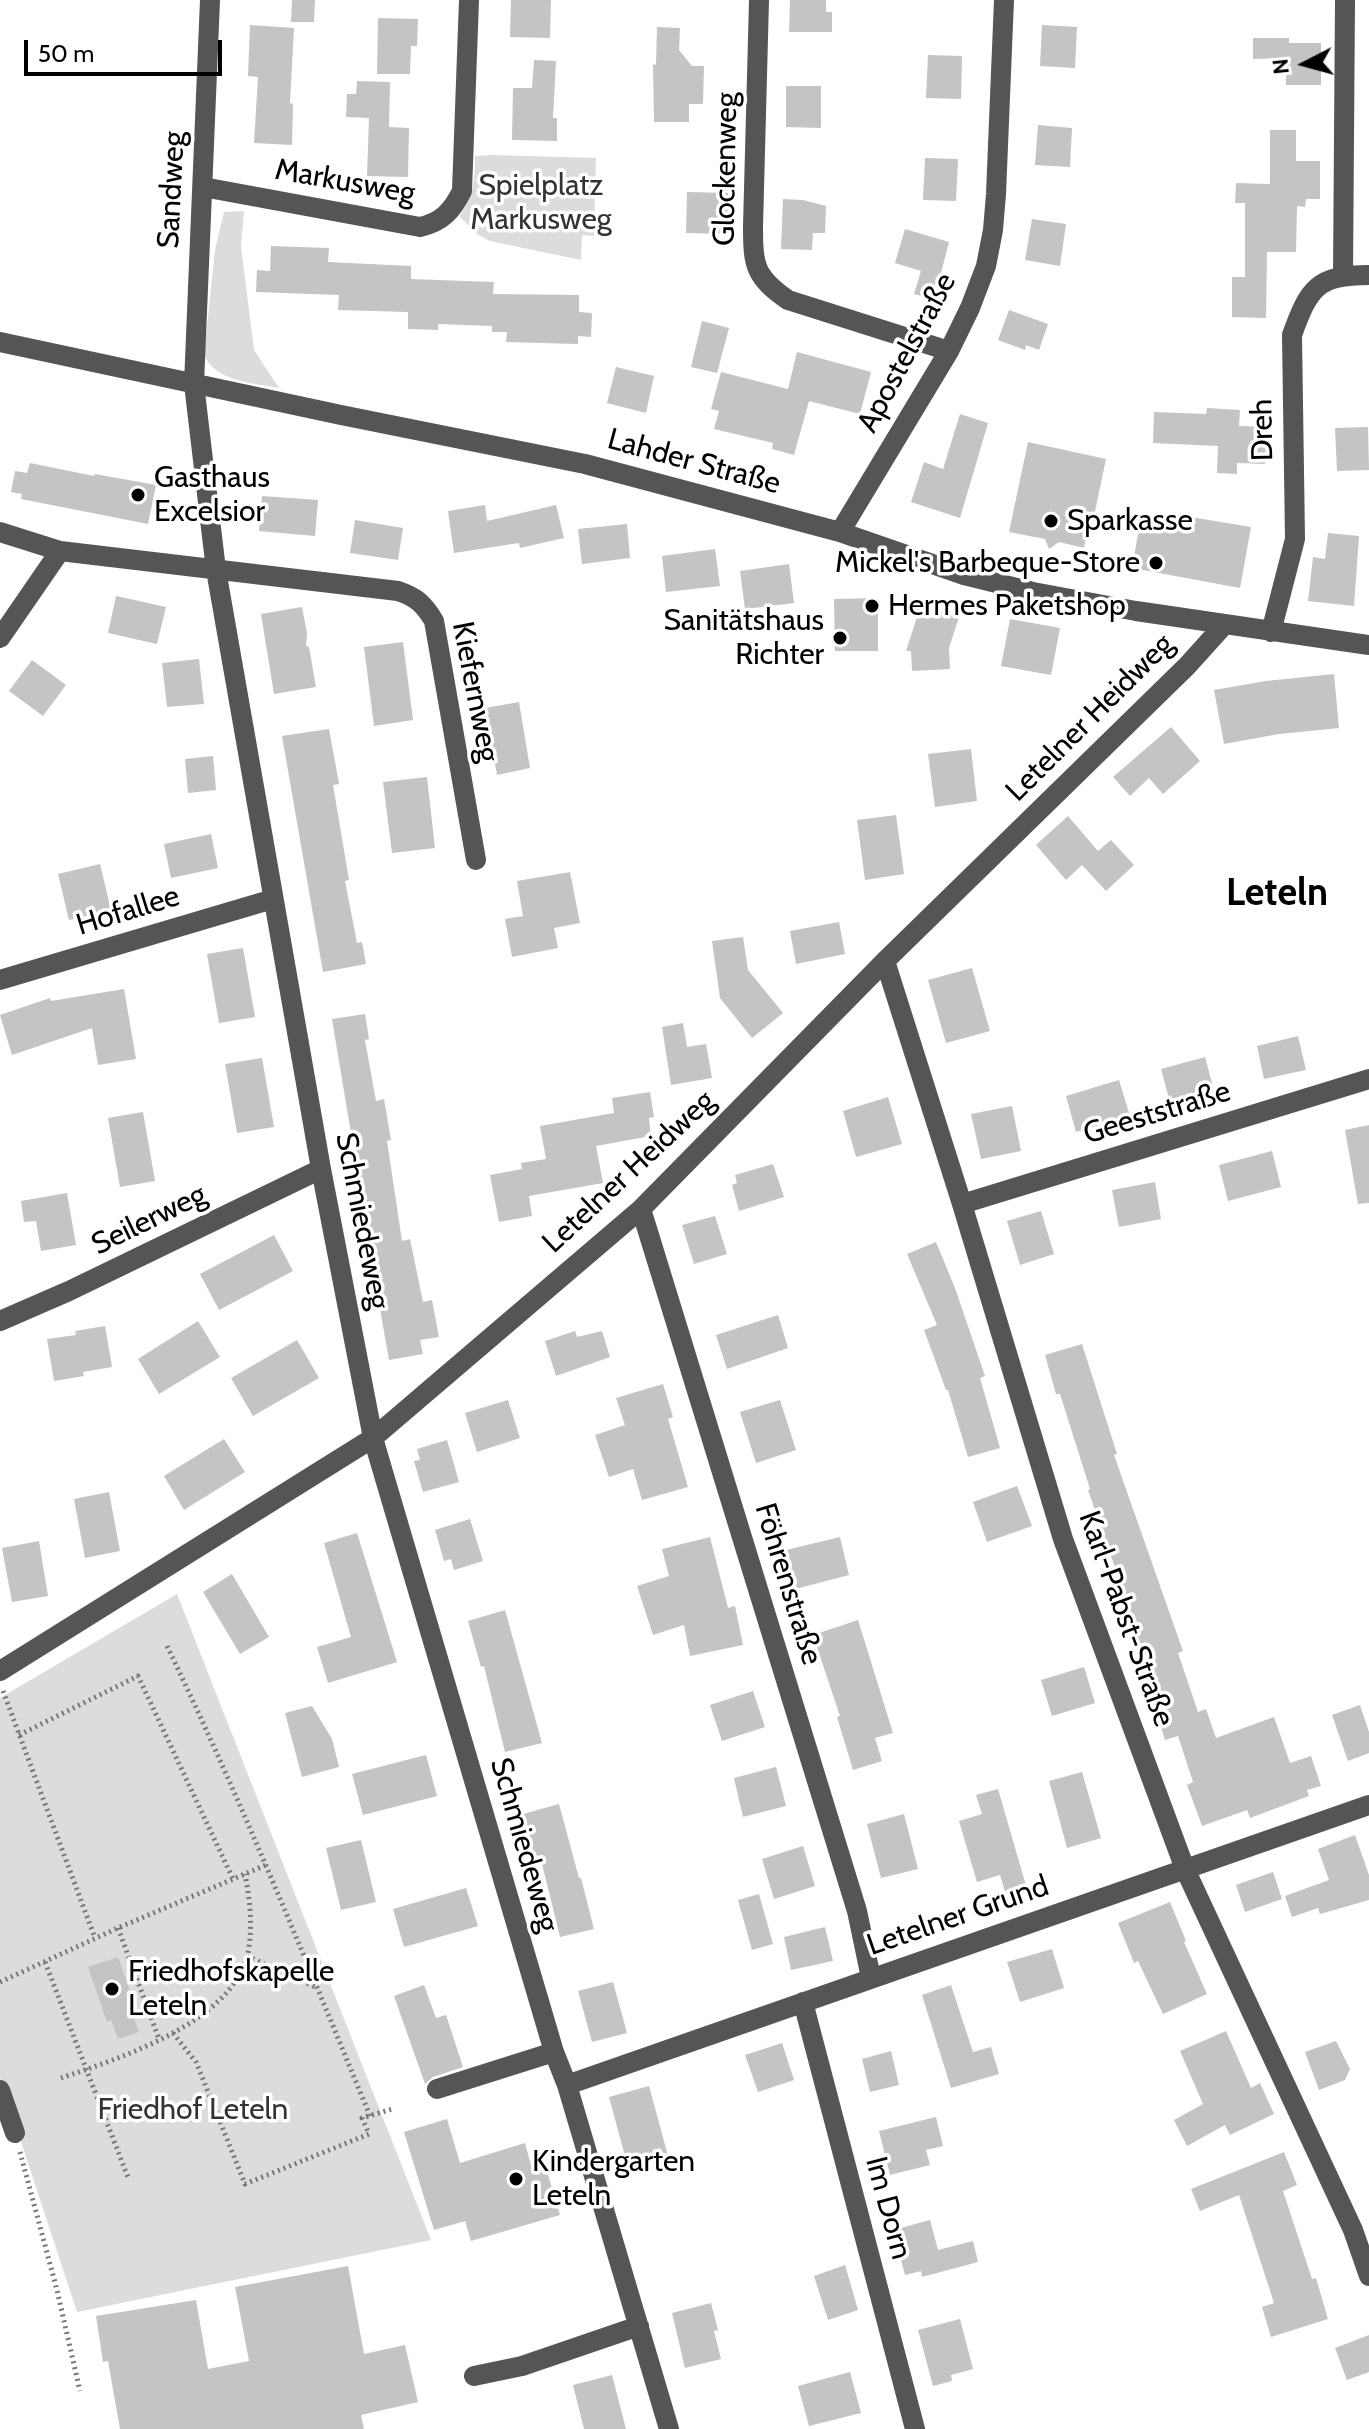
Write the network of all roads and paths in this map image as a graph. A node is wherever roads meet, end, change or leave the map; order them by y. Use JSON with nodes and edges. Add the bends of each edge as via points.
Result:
{"nodes":[{"id":1,"x":210,"y":0,"type":"edge"},
{"id":2,"x":469,"y":0,"type":"edge"},
{"id":3,"x":759,"y":0,"type":"edge"},
{"id":4,"x":1004,"y":0,"type":"edge"},
{"id":5,"x":1345,"y":0,"type":"edge"},
{"id":6,"x":203,"y":187,"type":"junction"},
{"id":7,"x":1343,"y":275,"type":"junction"},
{"id":8,"x":1369,"y":275,"type":"edge"},
{"id":9,"x":0,"y":342,"type":"edge"},
{"id":10,"x":949,"y":351,"type":"junction"},
{"id":11,"x":194,"y":384,"type":"junction"},
{"id":12,"x":0,"y":532,"type":"edge"},
{"id":13,"x":840,"y":532,"type":"junction"},
{"id":14,"x":60,"y":551,"type":"junction"},
{"id":15,"x":216,"y":570,"type":"junction"},
{"id":16,"x":1224,"y":625,"type":"junction"},
{"id":17,"x":1271,"y":632,"type":"junction"},
{"id":18,"x":0,"y":638,"type":"edge"},
{"id":19,"x":1369,"y":645,"type":"edge"},
{"id":20,"x":476,"y":860,"type":"dead end"},
{"id":21,"x":273,"y":899,"type":"junction"},
{"id":22,"x":885,"y":961,"type":"junction"},
{"id":23,"x":0,"y":980,"type":"edge"},
{"id":24,"x":1369,"y":1079,"type":"edge"},
{"id":25,"x":321,"y":1169,"type":"junction"},
{"id":26,"x":962,"y":1204,"type":"junction"},
{"id":27,"x":641,"y":1209,"type":"junction"},
{"id":28,"x":0,"y":1321,"type":"edge"},
{"id":29,"x":373,"y":1438,"type":"junction"},
{"id":30,"x":167,"y":1646,"type":"dead end"},
{"id":31,"x":0,"y":1671,"type":"edge"},
{"id":32,"x":0,"y":1684,"type":"edge"},
{"id":33,"x":19,"y":1735,"type":"junction"},
{"id":34,"x":1369,"y":1805,"type":"edge"},
{"id":35,"x":266,"y":1865,"type":"junction"},
{"id":36,"x":1185,"y":1869,"type":"junction"},
{"id":37,"x":245,"y":1874,"type":"junction"},
{"id":38,"x":233,"y":1879,"type":"junction"},
{"id":39,"x":118,"y":1928,"type":"junction"},
{"id":40,"x":95,"y":1938,"type":"junction"},
{"id":41,"x":247,"y":1956,"type":"junction"},
{"id":42,"x":45,"y":1962,"type":"junction"},
{"id":43,"x":871,"y":1978,"type":"junction"},
{"id":44,"x":0,"y":1982,"type":"edge"},
{"id":45,"x":317,"y":1988,"type":"junction"},
{"id":46,"x":803,"y":2002,"type":"junction"},
{"id":47,"x":173,"y":2033,"type":"junction"},
{"id":48,"x":159,"y":2039,"type":"junction"},
{"id":49,"x":554,"y":2052,"type":"junction"},
{"id":50,"x":87,"y":2069,"type":"junction"},
{"id":51,"x":61,"y":2078,"type":"dead end"},
{"id":52,"x":567,"y":2085,"type":"junction"},
{"id":53,"x":437,"y":2089,"type":"dead end"},
{"id":54,"x":0,"y":2090,"type":"edge"},
{"id":55,"x":392,"y":2109,"type":"dead end"},
{"id":56,"x":370,"y":2116,"type":"junction"},
{"id":57,"x":15,"y":2133,"type":"joint"},
{"id":58,"x":129,"y":2180,"type":"dead end"},
{"id":59,"x":1361,"y":2227,"type":"edge"},
{"id":60,"x":1369,"y":2276,"type":"edge"},
{"id":61,"x":639,"y":2326,"type":"junction"},
{"id":62,"x":474,"y":2376,"type":"dead end"},
{"id":63,"x":80,"y":2391,"type":"dead end"},
{"id":64,"x":669,"y":2429,"type":"edge"},
{"id":65,"x":915,"y":2429,"type":"edge"}],
"edges":[{"from":1,"to":6,"type":"street","name":"Sandweg"},
{"from":2,"to":6,"type":"street","name":"Markusweg","via":[[462,191],[455,206],[436,223],[420,227]]},
{"from":3,"to":10,"type":"street","name":"Glockenweg","via":[[753,227],[758,271],[788,300]]},
{"from":4,"to":10,"type":"street","name":"Apostelstraße","via":[[993,230],[986,266]]},
{"from":5,"to":7,"type":"street"},
{"from":6,"to":11,"type":"street","name":"Sandweg"},
{"from":7,"to":8,"type":"street"},
{"from":7,"to":17,"type":"street","name":"Dreh","via":[[1319,285],[1302,307],[1292,335],[1295,539]]},
{"from":9,"to":11,"type":"street","name":"Lahder Straße"},
{"from":10,"to":13,"type":"street","name":"Apostelstraße"},
{"from":11,"to":13,"type":"street","name":"Lahder Straße","via":[[585,464]]},
{"from":11,"to":15,"type":"street","name":"Schmiedeweg"},
{"from":12,"to":14,"type":"street","name":"Kiefernweg"},
{"from":13,"to":16,"type":"street","name":"Lahder Straße","via":[[964,575],[1033,592]]},
{"from":14,"to":15,"type":"street","name":"Kiefernweg"},
{"from":14,"to":18,"type":"street"},
{"from":15,"to":20,"type":"street","name":"Kiefernweg","via":[[398,591],[425,606],[434,621]]},
{"from":15,"to":21,"type":"street","name":"Schmiedeweg"},
{"from":16,"to":17,"type":"street","name":"Lahder Straße"},
{"from":16,"to":22,"type":"street","name":"Letelner Heidweg"},
{"from":17,"to":19,"type":"street","name":"Lahder Straße"},
{"from":21,"to":23,"type":"street","name":"Hofallee"},
{"from":21,"to":25,"type":"street","name":"Schmiedeweg"},
{"from":22,"to":26,"type":"street","name":"Karl-Pabst-Straße"},
{"from":22,"to":27,"type":"street","name":"Letelner Heidweg"},
{"from":24,"to":26,"type":"street","name":"Geeststraße"},
{"from":25,"to":28,"type":"street","name":"Seilerweg"},
{"from":25,"to":29,"type":"street","name":"Schmiedeweg"},
{"from":26,"to":36,"type":"street","name":"Karl-Pabst-Straße","via":[[1063,1539]]},
{"from":27,"to":29,"type":"street","name":"Letelner Heidweg"},
{"from":27,"to":43,"type":"street","name":"Föhrenstraße","via":[[852,1895]]},
{"from":29,"to":31,"type":"street","name":"Letelner Heidweg"},
{"from":29,"to":49,"type":"street","name":"Schmiedeweg"},
{"from":30,"to":35,"type":"path"},
{"from":32,"to":33,"type":"path"},
{"from":33,"to":38,"type":"path","via":[[138,1676]]},
{"from":33,"to":40,"type":"path"},
{"from":34,"to":36,"type":"street","name":"Letelner Grund"},
{"from":35,"to":37,"type":"path"},
{"from":35,"to":45,"type":"path"},
{"from":36,"to":43,"type":"street","name":"Letelner Grund"},
{"from":36,"to":59,"type":"street","name":"Karl-Pabst-Straße"},
{"from":37,"to":38,"type":"path"},
{"from":37,"to":41,"type":"path","via":[[251,1903]]},
{"from":38,"to":39,"type":"path"},
{"from":39,"to":40,"type":"path"},
{"from":39,"to":48,"type":"path"},
{"from":40,"to":42,"type":"path"},
{"from":41,"to":45,"type":"path"},
{"from":41,"to":47,"type":"path","via":[[224,1995]]},
{"from":42,"to":44,"type":"path"},
{"from":42,"to":50,"type":"path"},
{"from":43,"to":46,"type":"street","name":"Letelner Grund"},
{"from":45,"to":56,"type":"path"},
{"from":46,"to":52,"type":"street","name":"Letelner Grund"},
{"from":46,"to":65,"type":"street","name":"Im Dorn"},
{"from":47,"to":48,"type":"path"},
{"from":47,"to":56,"type":"path","via":[[196,2062],[245,2184],[369,2134],[362,2118]]},
{"from":48,"to":50,"type":"path"},
{"from":49,"to":52,"type":"street","name":"Schmiedeweg"},
{"from":49,"to":53,"type":"street"},
{"from":50,"to":51,"type":"path"},
{"from":50,"to":58,"type":"path"},
{"from":52,"to":61,"type":"street","name":"Schmiedeweg"},
{"from":54,"to":57,"type":"street"},
{"from":55,"to":56,"type":"path"},
{"from":57,"to":63,"type":"path"},
{"from":59,"to":60,"type":"street","name":"Karl-Pabst-Straße"},
{"from":61,"to":62,"type":"street","via":[[522,2366]]},
{"from":61,"to":64,"type":"street","name":"Schmiedeweg"}]}
